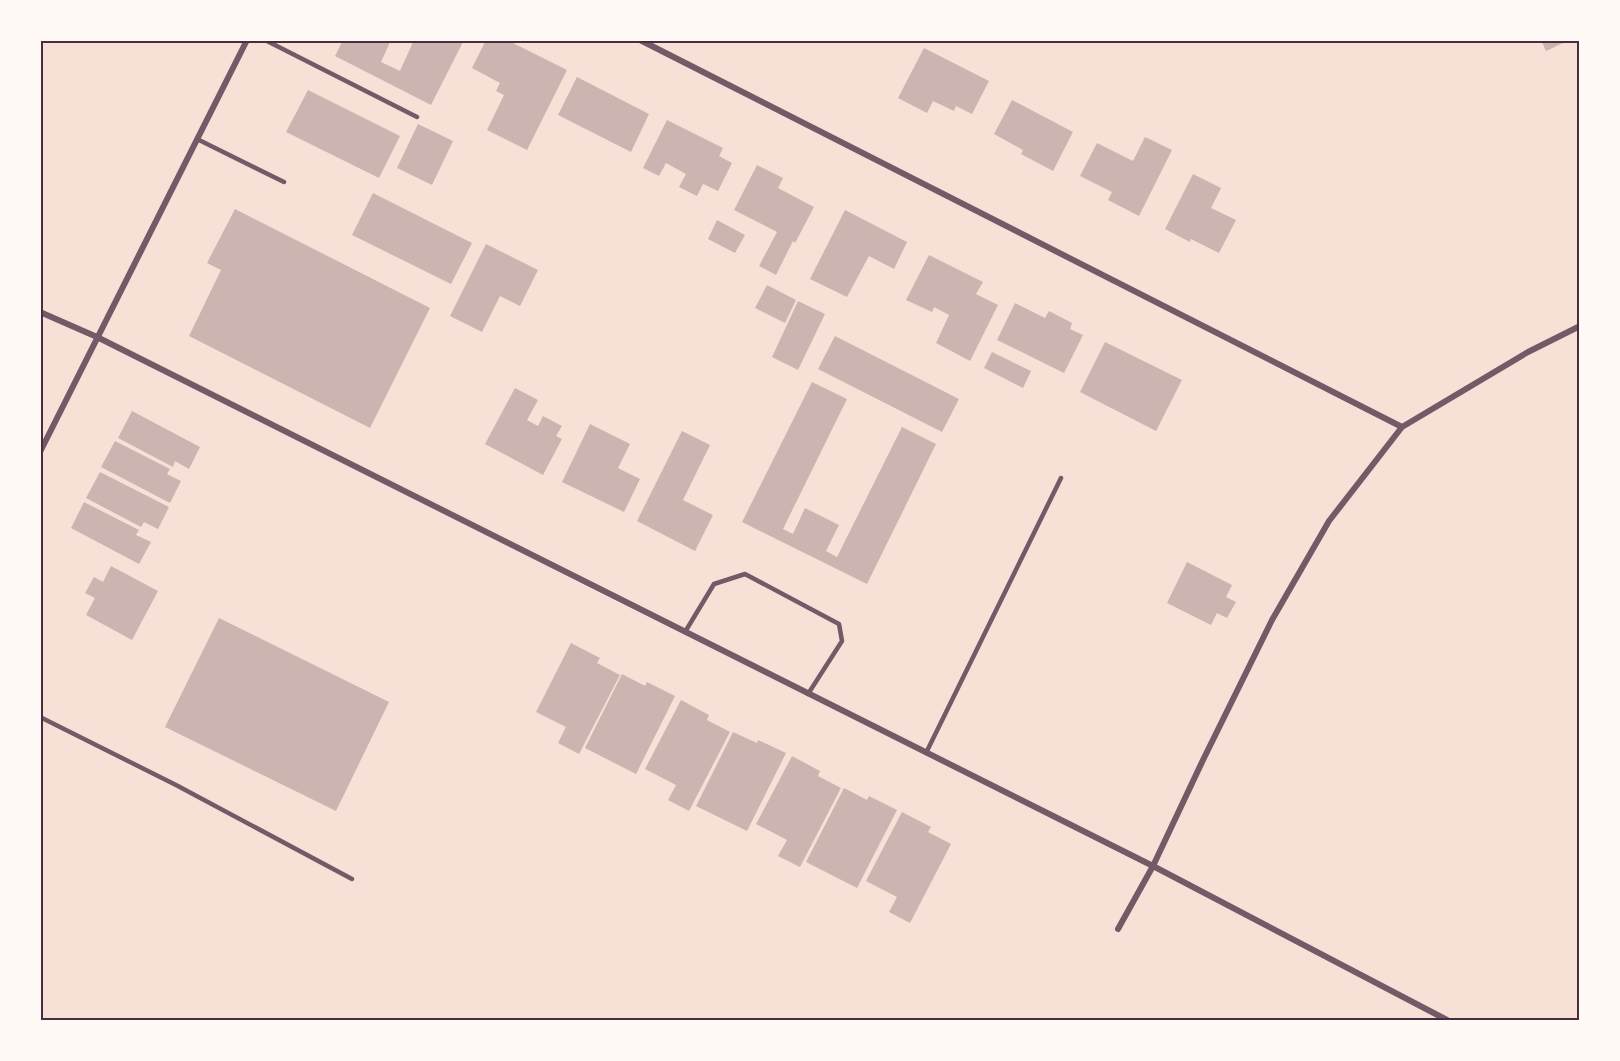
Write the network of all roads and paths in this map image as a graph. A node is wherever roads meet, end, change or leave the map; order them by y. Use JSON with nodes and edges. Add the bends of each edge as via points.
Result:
{"nodes":[{"id":1,"x":247,"y":40,"type":"edge"},
{"id":2,"x":265,"y":40,"type":"edge"},
{"id":3,"x":640,"y":40,"type":"edge"},
{"id":4,"x":417,"y":117,"type":"dead end"},
{"id":5,"x":197,"y":139,"type":"junction"},
{"id":6,"x":284,"y":182,"type":"dead end"},
{"id":7,"x":40,"y":312,"type":"edge"},
{"id":8,"x":1580,"y":326,"type":"edge"},
{"id":9,"x":97,"y":337,"type":"junction"},
{"id":10,"x":1402,"y":427,"type":"junction"},
{"id":11,"x":40,"y":452,"type":"edge"},
{"id":12,"x":1061,"y":478,"type":"dead end"},
{"id":13,"x":685,"y":632,"type":"junction"},
{"id":14,"x":808,"y":694,"type":"junction"},
{"id":15,"x":40,"y":717,"type":"edge"},
{"id":16,"x":926,"y":753,"type":"junction"},
{"id":17,"x":1153,"y":866,"type":"junction"},
{"id":18,"x":352,"y":879,"type":"dead end"},
{"id":19,"x":1119,"y":929,"type":"dead end"},
{"id":20,"x":1447,"y":1020,"type":"edge"}],
"edges":[{"from":1,"to":5,"type":"street"},
{"from":2,"to":4,"type":"lane"},
{"from":3,"to":10,"type":"street"},
{"from":5,"to":6,"type":"lane"},
{"from":5,"to":9,"type":"street"},
{"from":7,"to":9,"type":"street"},
{"from":8,"to":10,"type":"street","via":[[1528,352]]},
{"from":9,"to":11,"type":"street"},
{"from":9,"to":13,"type":"street"},
{"from":10,"to":17,"type":"street","via":[[1329,521],[1272,620]]},
{"from":12,"to":16,"type":"lane"},
{"from":13,"to":14,"type":"street"},
{"from":13,"to":14,"type":"lane","via":[[714,584],[745,574],[839,624],[842,641]]},
{"from":14,"to":16,"type":"street"},
{"from":15,"to":18,"type":"lane"},
{"from":16,"to":17,"type":"street"},
{"from":17,"to":19,"type":"street"},
{"from":17,"to":20,"type":"street"}]}
